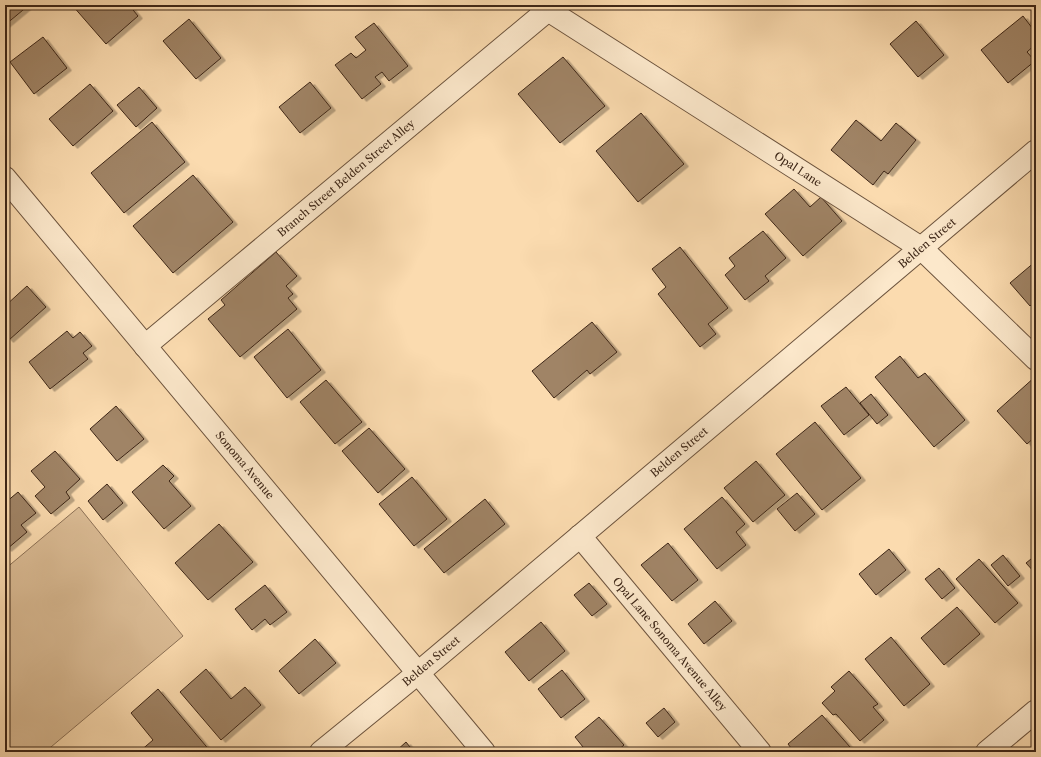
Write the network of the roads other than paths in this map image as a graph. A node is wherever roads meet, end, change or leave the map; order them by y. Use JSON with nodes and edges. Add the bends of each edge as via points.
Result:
{"nodes":[{"id":1,"x":544,"y":7,"type":"edge"},
{"id":2,"x":1036,"y":151,"type":"edge"},
{"id":3,"x":5,"y":178,"type":"edge"},
{"id":4,"x":921,"y":248,"type":"junction"},
{"id":5,"x":145,"y":346,"type":"junction"},
{"id":6,"x":1036,"y":358,"type":"edge"},
{"id":7,"x":580,"y":536,"type":"junction"},
{"id":8,"x":418,"y":672,"type":"junction"},
{"id":9,"x":1036,"y":711,"type":"edge"},
{"id":10,"x":321,"y":752,"type":"edge"},
{"id":11,"x":484,"y":752,"type":"edge"},
{"id":12,"x":760,"y":752,"type":"edge"},
{"id":13,"x":987,"y":752,"type":"edge"}],
"edges":[{"from":1,"to":4,"type":"street","name":"Opal Lane"},
{"from":1,"to":5,"type":"street","name":"Branch Street Belden Street Alley"},
{"from":2,"to":4,"type":"street","name":"Belden Street"},
{"from":3,"to":5,"type":"street","name":"Sonoma Avenue"},
{"from":4,"to":6,"type":"street","name":"Opal Lane"},
{"from":4,"to":7,"type":"street","name":"Belden Street"},
{"from":5,"to":8,"type":"street","name":"Sonoma Avenue"},
{"from":7,"to":8,"type":"street","name":"Belden Street"},
{"from":7,"to":12,"type":"street","name":"Opal Lane Sonoma Avenue Alley"},
{"from":8,"to":10,"type":"street","name":"Belden Street"},
{"from":8,"to":11,"type":"street","name":"Sonoma Avenue"},
{"from":9,"to":13,"type":"street"}]}
